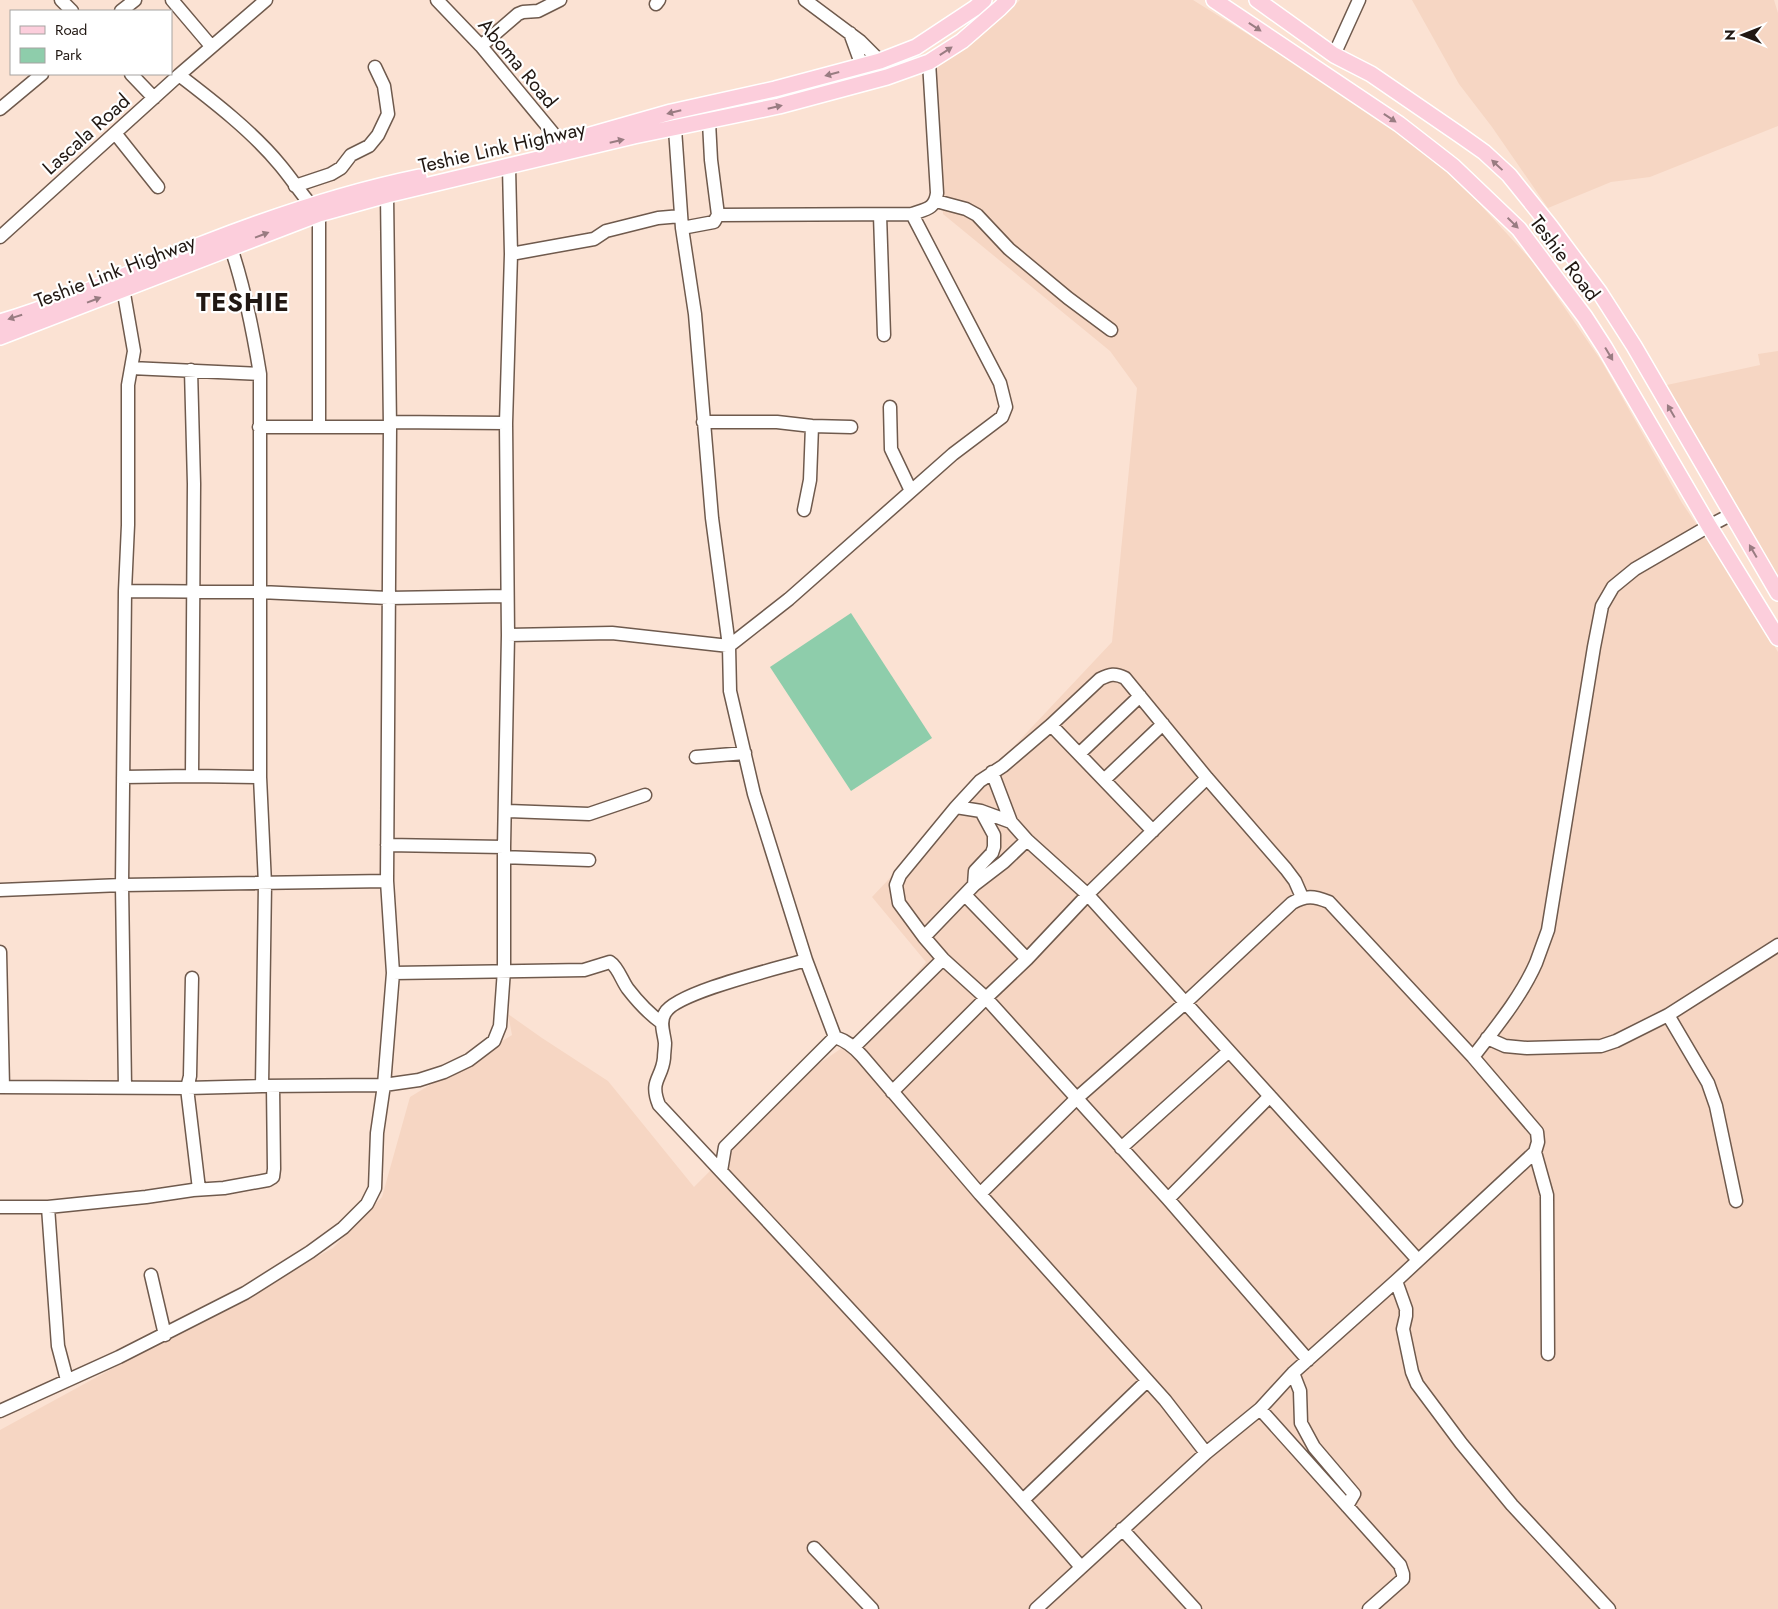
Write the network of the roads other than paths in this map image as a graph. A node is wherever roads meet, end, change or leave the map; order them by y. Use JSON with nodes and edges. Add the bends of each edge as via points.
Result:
{"nodes":[{"id":1,"x":61,"y":0,"type":"edge"},
{"id":2,"x":135,"y":0,"type":"edge"},
{"id":3,"x":172,"y":0,"type":"edge"},
{"id":4,"x":266,"y":0,"type":"edge"},
{"id":5,"x":437,"y":0,"type":"edge"},
{"id":6,"x":560,"y":0,"type":"edge"},
{"id":7,"x":984,"y":0,"type":"edge"},
{"id":8,"x":1008,"y":0,"type":"edge"},
{"id":9,"x":1214,"y":0,"type":"edge"},
{"id":10,"x":1257,"y":0,"type":"edge"},
{"id":11,"x":1359,"y":0,"type":"edge"},
{"id":12,"x":811,"y":2,"type":"edge"},
{"id":13,"x":71,"y":10,"type":"edge"},
{"id":14,"x":122,"y":10,"type":"edge"},
{"id":15,"x":850,"y":33,"type":"junction"},
{"id":16,"x":212,"y":46,"type":"junction"},
{"id":17,"x":481,"y":46,"type":"junction"},
{"id":18,"x":1334,"y":55,"type":"junction"},
{"id":19,"x":880,"y":60,"type":"junction"},
{"id":20,"x":929,"y":62,"type":"junction"},
{"id":21,"x":862,"y":66,"type":"junction"},
{"id":22,"x":375,"y":67,"type":"dead end"},
{"id":23,"x":41,"y":75,"type":"edge"},
{"id":24,"x":132,"y":75,"type":"edge"},
{"id":25,"x":179,"y":75,"type":"junction"},
{"id":26,"x":154,"y":98,"type":"junction"},
{"id":27,"x":0,"y":109,"type":"edge"},
{"id":28,"x":709,"y":122,"type":"junction"},
{"id":29,"x":675,"y":129,"type":"junction"},
{"id":30,"x":115,"y":133,"type":"junction"},
{"id":31,"x":565,"y":148,"type":"junction"},
{"id":32,"x":509,"y":167,"type":"junction"},
{"id":33,"x":158,"y":186,"type":"dead end"},
{"id":34,"x":295,"y":186,"type":"junction"},
{"id":35,"x":387,"y":195,"type":"junction"},
{"id":36,"x":936,"y":202,"type":"junction"},
{"id":37,"x":315,"y":210,"type":"junction"},
{"id":38,"x":912,"y":214,"type":"junction"},
{"id":39,"x":718,"y":215,"type":"junction"},
{"id":40,"x":880,"y":215,"type":"junction"},
{"id":41,"x":682,"y":222,"type":"junction"},
{"id":42,"x":0,"y":237,"type":"edge"},
{"id":43,"x":231,"y":248,"type":"junction"},
{"id":44,"x":511,"y":254,"type":"junction"},
{"id":45,"x":123,"y":288,"type":"junction"},
{"id":46,"x":0,"y":322,"type":"edge"},
{"id":47,"x":1111,"y":330,"type":"dead end"},
{"id":48,"x":884,"y":336,"type":"dead end"},
{"id":49,"x":0,"y":337,"type":"edge"},
{"id":50,"x":131,"y":368,"type":"junction"},
{"id":51,"x":191,"y":370,"type":"junction"},
{"id":52,"x":260,"y":374,"type":"junction"},
{"id":53,"x":890,"y":407,"type":"dead end"},
{"id":54,"x":703,"y":422,"type":"junction"},
{"id":55,"x":506,"y":423,"type":"junction"},
{"id":56,"x":390,"y":424,"type":"junction"},
{"id":57,"x":319,"y":426,"type":"junction"},
{"id":58,"x":812,"y":426,"type":"junction"},
{"id":59,"x":259,"y":427,"type":"junction"},
{"id":60,"x":851,"y":427,"type":"dead end"},
{"id":61,"x":911,"y":491,"type":"junction"},
{"id":62,"x":804,"y":510,"type":"dead end"},
{"id":63,"x":1732,"y":514,"type":"junction"},
{"id":64,"x":1709,"y":526,"type":"junction"},
{"id":65,"x":125,"y":591,"type":"junction"},
{"id":66,"x":194,"y":591,"type":"junction"},
{"id":67,"x":260,"y":592,"type":"junction"},
{"id":68,"x":1778,"y":593,"type":"edge"},
{"id":69,"x":507,"y":596,"type":"junction"},
{"id":70,"x":388,"y":598,"type":"junction"},
{"id":71,"x":508,"y":635,"type":"junction"},
{"id":72,"x":1778,"y":638,"type":"edge"},
{"id":73,"x":729,"y":646,"type":"junction"},
{"id":74,"x":1140,"y":696,"type":"junction"},
{"id":75,"x":1163,"y":724,"type":"junction"},
{"id":76,"x":1051,"y":725,"type":"junction"},
{"id":77,"x":745,"y":753,"type":"junction"},
{"id":78,"x":1079,"y":754,"type":"junction"},
{"id":79,"x":696,"y":757,"type":"dead end"},
{"id":80,"x":992,"y":772,"type":"junction"},
{"id":81,"x":192,"y":776,"type":"junction"},
{"id":82,"x":123,"y":777,"type":"junction"},
{"id":83,"x":260,"y":777,"type":"junction"},
{"id":84,"x":1207,"y":778,"type":"junction"},
{"id":85,"x":1104,"y":780,"type":"junction"},
{"id":86,"x":645,"y":795,"type":"dead end"},
{"id":87,"x":956,"y":807,"type":"junction"},
{"id":88,"x":505,"y":811,"type":"junction"},
{"id":89,"x":981,"y":812,"type":"junction"},
{"id":90,"x":1011,"y":822,"type":"junction"},
{"id":91,"x":1153,"y":831,"type":"junction"},
{"id":92,"x":1027,"y":840,"type":"junction"},
{"id":93,"x":387,"y":845,"type":"junction"},
{"id":94,"x":504,"y":852,"type":"junction"},
{"id":95,"x":589,"y":860,"type":"dead end"},
{"id":96,"x":387,"y":882,"type":"junction"},
{"id":97,"x":265,"y":884,"type":"junction"},
{"id":98,"x":122,"y":885,"type":"junction"},
{"id":99,"x":974,"y":885,"type":"junction"},
{"id":100,"x":0,"y":890,"type":"edge"},
{"id":101,"x":965,"y":895,"type":"junction"},
{"id":102,"x":1088,"y":895,"type":"junction"},
{"id":103,"x":1302,"y":897,"type":"junction"},
{"id":104,"x":924,"y":937,"type":"junction"},
{"id":105,"x":1778,"y":945,"type":"edge"},
{"id":106,"x":0,"y":952,"type":"edge"},
{"id":107,"x":943,"y":958,"type":"junction"},
{"id":108,"x":1027,"y":959,"type":"junction"},
{"id":109,"x":806,"y":960,"type":"junction"},
{"id":110,"x":504,"y":970,"type":"junction"},
{"id":111,"x":392,"y":973,"type":"junction"},
{"id":112,"x":192,"y":978,"type":"dead end"},
{"id":113,"x":986,"y":998,"type":"junction"},
{"id":114,"x":1185,"y":1003,"type":"junction"},
{"id":115,"x":1668,"y":1015,"type":"junction"},
{"id":116,"x":662,"y":1023,"type":"junction"},
{"id":117,"x":835,"y":1037,"type":"junction"},
{"id":118,"x":1487,"y":1038,"type":"junction"},
{"id":119,"x":854,"y":1047,"type":"junction"},
{"id":120,"x":1229,"y":1051,"type":"junction"},
{"id":121,"x":1473,"y":1057,"type":"junction"},
{"id":122,"x":384,"y":1085,"type":"junction"},
{"id":123,"x":268,"y":1086,"type":"junction"},
{"id":124,"x":2,"y":1087,"type":"edge"},
{"id":125,"x":125,"y":1087,"type":"junction"},
{"id":126,"x":186,"y":1088,"type":"junction"},
{"id":127,"x":892,"y":1092,"type":"junction"},
{"id":128,"x":1270,"y":1096,"type":"junction"},
{"id":129,"x":1077,"y":1098,"type":"junction"},
{"id":130,"x":725,"y":1147,"type":"junction"},
{"id":131,"x":699,"y":1148,"type":"junction"},
{"id":132,"x":1121,"y":1148,"type":"junction"},
{"id":133,"x":1535,"y":1152,"type":"junction"},
{"id":134,"x":721,"y":1171,"type":"junction"},
{"id":135,"x":199,"y":1190,"type":"junction"},
{"id":136,"x":980,"y":1194,"type":"junction"},
{"id":137,"x":1168,"y":1199,"type":"junction"},
{"id":138,"x":1736,"y":1201,"type":"dead end"},
{"id":139,"x":0,"y":1207,"type":"edge"},
{"id":140,"x":48,"y":1207,"type":"junction"},
{"id":141,"x":1418,"y":1260,"type":"junction"},
{"id":142,"x":151,"y":1274,"type":"dead end"},
{"id":143,"x":1396,"y":1281,"type":"junction"},
{"id":144,"x":165,"y":1335,"type":"junction"},
{"id":145,"x":1548,"y":1354,"type":"dead end"},
{"id":146,"x":1308,"y":1360,"type":"junction"},
{"id":147,"x":1292,"y":1373,"type":"junction"},
{"id":148,"x":67,"y":1380,"type":"junction"},
{"id":149,"x":1147,"y":1381,"type":"junction"},
{"id":150,"x":1260,"y":1409,"type":"junction"},
{"id":151,"x":0,"y":1411,"type":"edge"},
{"id":152,"x":1206,"y":1453,"type":"junction"},
{"id":153,"x":1024,"y":1500,"type":"junction"},
{"id":154,"x":1347,"y":1506,"type":"junction"},
{"id":155,"x":1122,"y":1529,"type":"junction"},
{"id":156,"x":814,"y":1548,"type":"dead end"},
{"id":157,"x":1081,"y":1567,"type":"junction"},
{"id":158,"x":872,"y":1609,"type":"edge"},
{"id":159,"x":1036,"y":1609,"type":"edge"},
{"id":160,"x":1195,"y":1609,"type":"edge"},
{"id":161,"x":1369,"y":1609,"type":"edge"},
{"id":162,"x":1610,"y":1609,"type":"edge"}],
"edges":[{"from":1,"to":13,"type":"street"},
{"from":2,"to":14,"type":"street"},
{"from":3,"to":16,"type":"street"},
{"from":4,"to":16,"type":"street","name":"Lascala Road"},
{"from":5,"to":17,"type":"street","name":"Aboma Road"},
{"from":6,"to":17,"type":"street","via":[[538,12],[518,14]]},
{"from":7,"to":19,"type":"main road","name":"Teshie Link Highway","via":[[916,48]]},
{"from":20,"to":8,"type":"main road","name":"Teshie Link Highway","one_way":true,"via":[[962,40]]},
{"from":9,"to":64,"type":"main road","name":"Teshie Road","one_way":true,"via":[[1399,124],[1453,166],[1519,229],[1605,348]]},
{"from":10,"to":18,"type":"main road","name":"Teshie Road"},
{"from":11,"to":18,"type":"street"},
{"from":12,"to":15,"type":"street"},
{"from":15,"to":19,"type":"street"},
{"from":15,"to":21,"type":"street"},
{"from":16,"to":25,"type":"street","name":"Lascala Road"},
{"from":17,"to":31,"type":"street","name":"Aboma Road"},
{"from":63,"to":18,"type":"main road","name":"Teshie Road","one_way":true,"via":[[1600,293],[1509,175],[1484,152],[1371,74]]},
{"from":19,"to":21,"type":"main road","name":"Teshie Link Highway"},
{"from":28,"to":20,"type":"main road","name":"Teshie Link Highway","one_way":true,"via":[[887,77]]},
{"from":20,"to":36,"type":"street"},
{"from":21,"to":31,"type":"main road","name":"Teshie Link Highway","one_way":true,"via":[[775,90],[671,112]]},
{"from":22,"to":34,"type":"street","via":[[384,86],[388,114],[378,135],[369,146],[351,155],[342,168]]},
{"from":23,"to":27,"type":"street"},
{"from":24,"to":26,"type":"street"},
{"from":25,"to":26,"type":"street","name":"Lascala Road"},
{"from":25,"to":34,"type":"street","via":[[244,129],[280,165]]},
{"from":26,"to":30,"type":"street","name":"Lascala Road"},
{"from":28,"to":29,"type":"main road","name":"Teshie Link Highway"},
{"from":28,"to":39,"type":"street"},
{"from":31,"to":29,"type":"main road","name":"Teshie Link Highway","one_way":true},
{"from":29,"to":41,"type":"street"},
{"from":30,"to":33,"type":"street"},
{"from":30,"to":42,"type":"street","name":"Lascala Road"},
{"from":31,"to":32,"type":"main road","name":"Teshie Link Highway"},
{"from":31,"to":37,"type":"main road","name":"Teshie Link Highway","via":[[385,184]]},
{"from":32,"to":35,"type":"main road","name":"Teshie Link Highway"},
{"from":32,"to":44,"type":"street"},
{"from":34,"to":37,"type":"street"},
{"from":35,"to":37,"type":"main road","name":"Teshie Link Highway"},
{"from":35,"to":56,"type":"street"},
{"from":36,"to":38,"type":"street"},
{"from":36,"to":47,"type":"street","via":[[978,214],[1009,249]]},
{"from":43,"to":37,"type":"main road","name":"Teshie Link Highway","one_way":true},
{"from":37,"to":46,"type":"main road","name":"Teshie Link Highway","one_way":true,"via":[[206,242],[37,311]]},
{"from":37,"to":57,"type":"street"},
{"from":38,"to":40,"type":"street"},
{"from":38,"to":61,"type":"street","via":[[1000,383],[1006,407],[1002,417]]},
{"from":39,"to":40,"type":"street"},
{"from":39,"to":41,"type":"street","via":[[714,222]]},
{"from":40,"to":48,"type":"street"},
{"from":41,"to":44,"type":"street","via":[[658,218],[606,231],[594,239]]},
{"from":41,"to":54,"type":"street","via":[[695,314]]},
{"from":43,"to":45,"type":"main road","name":"Teshie Link Highway"},
{"from":43,"to":52,"type":"street","via":[[241,278]]},
{"from":44,"to":55,"type":"street"},
{"from":49,"to":45,"type":"main road","name":"Teshie Link Highway","one_way":true},
{"from":45,"to":50,"type":"street","via":[[134,351]]},
{"from":50,"to":51,"type":"street"},
{"from":50,"to":65,"type":"street","via":[[128,385]]},
{"from":51,"to":52,"type":"street"},
{"from":51,"to":66,"type":"street"},
{"from":52,"to":59,"type":"street"},
{"from":53,"to":61,"type":"street","via":[[891,449]]},
{"from":54,"to":58,"type":"street","via":[[777,422]]},
{"from":54,"to":73,"type":"street"},
{"from":55,"to":56,"type":"street"},
{"from":55,"to":69,"type":"street"},
{"from":56,"to":57,"type":"street"},
{"from":56,"to":70,"type":"street"},
{"from":57,"to":59,"type":"street"},
{"from":58,"to":60,"type":"street"},
{"from":58,"to":62,"type":"street","via":[[810,480]]},
{"from":59,"to":67,"type":"street"},
{"from":61,"to":73,"type":"street","via":[[789,599]]},
{"from":63,"to":64,"type":"street"},
{"from":68,"to":63,"type":"main road","name":"Teshie Road","one_way":true},
{"from":64,"to":72,"type":"main road","name":"Teshie Road"},
{"from":64,"to":118,"type":"street","via":[[1635,569],[1613,587],[1602,606],[1548,930],[1524,986]]},
{"from":65,"to":66,"type":"street"},
{"from":65,"to":82,"type":"street"},
{"from":66,"to":67,"type":"street"},
{"from":66,"to":81,"type":"street"},
{"from":67,"to":70,"type":"street"},
{"from":67,"to":83,"type":"street"},
{"from":69,"to":70,"type":"street"},
{"from":69,"to":71,"type":"street"},
{"from":70,"to":93,"type":"street"},
{"from":71,"to":73,"type":"street","via":[[612,633]]},
{"from":71,"to":88,"type":"street"},
{"from":73,"to":77,"type":"street","via":[[730,691]]},
{"from":74,"to":75,"type":"street"},
{"from":74,"to":76,"type":"street","via":[[1126,678],[1110,674],[1100,678]]},
{"from":74,"to":78,"type":"street"},
{"from":75,"to":84,"type":"street"},
{"from":75,"to":85,"type":"street"},
{"from":76,"to":78,"type":"street"},
{"from":76,"to":80,"type":"street"},
{"from":77,"to":79,"type":"street"},
{"from":77,"to":109,"type":"street","via":[[754,794]]},
{"from":78,"to":85,"type":"street"},
{"from":80,"to":87,"type":"street"},
{"from":80,"to":90,"type":"street"},
{"from":81,"to":82,"type":"street"},
{"from":81,"to":83,"type":"street"},
{"from":82,"to":98,"type":"street"},
{"from":83,"to":97,"type":"street"},
{"from":84,"to":91,"type":"street"},
{"from":84,"to":103,"type":"street","via":[[1286,869]]},
{"from":85,"to":91,"type":"street"},
{"from":86,"to":88,"type":"street","via":[[589,814]]},
{"from":87,"to":89,"type":"street"},
{"from":87,"to":104,"type":"street","via":[[900,875],[896,885],[900,903]]},
{"from":88,"to":94,"type":"street"},
{"from":89,"to":90,"type":"street"},
{"from":89,"to":99,"type":"street","via":[[994,835],[994,847],[975,871]]},
{"from":90,"to":92,"type":"street"},
{"from":91,"to":102,"type":"street"},
{"from":92,"to":99,"type":"street"},
{"from":92,"to":102,"type":"street"},
{"from":93,"to":94,"type":"street"},
{"from":93,"to":96,"type":"street"},
{"from":94,"to":95,"type":"street"},
{"from":94,"to":110,"type":"street"},
{"from":96,"to":97,"type":"street"},
{"from":96,"to":111,"type":"street"},
{"from":97,"to":98,"type":"street"},
{"from":97,"to":123,"type":"street"},
{"from":98,"to":100,"type":"street"},
{"from":98,"to":125,"type":"street"},
{"from":99,"to":101,"type":"street"},
{"from":101,"to":104,"type":"street"},
{"from":101,"to":108,"type":"street"},
{"from":102,"to":108,"type":"street"},
{"from":102,"to":114,"type":"street"},
{"from":103,"to":114,"type":"street"},
{"from":103,"to":121,"type":"street","via":[[1315,896],[1329,902]]},
{"from":104,"to":107,"type":"street"},
{"from":105,"to":115,"type":"street"},
{"from":106,"to":124,"type":"street"},
{"from":107,"to":113,"type":"street"},
{"from":107,"to":119,"type":"street"},
{"from":108,"to":113,"type":"street"},
{"from":109,"to":116,"type":"street","via":[[699,992],[674,1004],[665,1012]]},
{"from":109,"to":117,"type":"street"},
{"from":110,"to":111,"type":"street"},
{"from":110,"to":116,"type":"street","via":[[584,970],[610,962],[643,1008]]},
{"from":110,"to":122,"type":"street","via":[[500,1026],[494,1041],[470,1060],[444,1072],[419,1080]]},
{"from":111,"to":122,"type":"street"},
{"from":112,"to":126,"type":"street","via":[[190,1076]]},
{"from":113,"to":127,"type":"street"},
{"from":113,"to":129,"type":"street"},
{"from":114,"to":120,"type":"street"},
{"from":114,"to":129,"type":"street"},
{"from":115,"to":118,"type":"street","via":[[1601,1046],[1527,1048],[1505,1046]]},
{"from":115,"to":138,"type":"street","via":[[1708,1083]]},
{"from":116,"to":131,"type":"street","via":[[664,1063],[654,1093],[659,1105]]},
{"from":117,"to":119,"type":"street"},
{"from":117,"to":130,"type":"street"},
{"from":118,"to":121,"type":"street"},
{"from":119,"to":127,"type":"street"},
{"from":120,"to":128,"type":"street"},
{"from":120,"to":132,"type":"street"},
{"from":121,"to":133,"type":"street","via":[[1537,1132]]},
{"from":122,"to":123,"type":"street"},
{"from":122,"to":144,"type":"street","via":[[377,1133],[375,1188],[368,1204],[343,1228],[285,1269]]},
{"from":123,"to":126,"type":"street"},
{"from":123,"to":135,"type":"street","via":[[273,1177]]},
{"from":124,"to":125,"type":"street"},
{"from":125,"to":126,"type":"street"},
{"from":126,"to":135,"type":"street"},
{"from":127,"to":136,"type":"street"},
{"from":128,"to":137,"type":"street"},
{"from":128,"to":141,"type":"street"},
{"from":129,"to":132,"type":"street"},
{"from":129,"to":136,"type":"street"},
{"from":130,"to":131,"type":"street"},
{"from":130,"to":134,"type":"street"},
{"from":131,"to":134,"type":"street"},
{"from":132,"to":137,"type":"street"},
{"from":133,"to":141,"type":"street"},
{"from":133,"to":145,"type":"street","via":[[1547,1195]]},
{"from":134,"to":153,"type":"street"},
{"from":135,"to":140,"type":"street"},
{"from":136,"to":149,"type":"street"},
{"from":137,"to":146,"type":"street"},
{"from":139,"to":140,"type":"street"},
{"from":140,"to":148,"type":"street","via":[[58,1346]]},
{"from":141,"to":143,"type":"street"},
{"from":142,"to":144,"type":"street"},
{"from":143,"to":146,"type":"street"},
{"from":143,"to":162,"type":"street","via":[[1406,1308],[1403,1329],[1417,1384],[1512,1505]]},
{"from":144,"to":148,"type":"street"},
{"from":146,"to":147,"type":"street"},
{"from":147,"to":150,"type":"street"},
{"from":147,"to":154,"type":"street","via":[[1300,1392],[1301,1423],[1314,1447],[1354,1494]]},
{"from":148,"to":151,"type":"street"},
{"from":149,"to":152,"type":"street"},
{"from":149,"to":153,"type":"street"},
{"from":150,"to":152,"type":"street"},
{"from":150,"to":154,"type":"street"},
{"from":152,"to":155,"type":"street"},
{"from":153,"to":157,"type":"street"},
{"from":154,"to":161,"type":"street","via":[[1400,1566],[1403,1574],[1402,1579]]},
{"from":155,"to":157,"type":"street"},
{"from":155,"to":160,"type":"street"},
{"from":156,"to":158,"type":"street"},
{"from":157,"to":159,"type":"street"}]}
